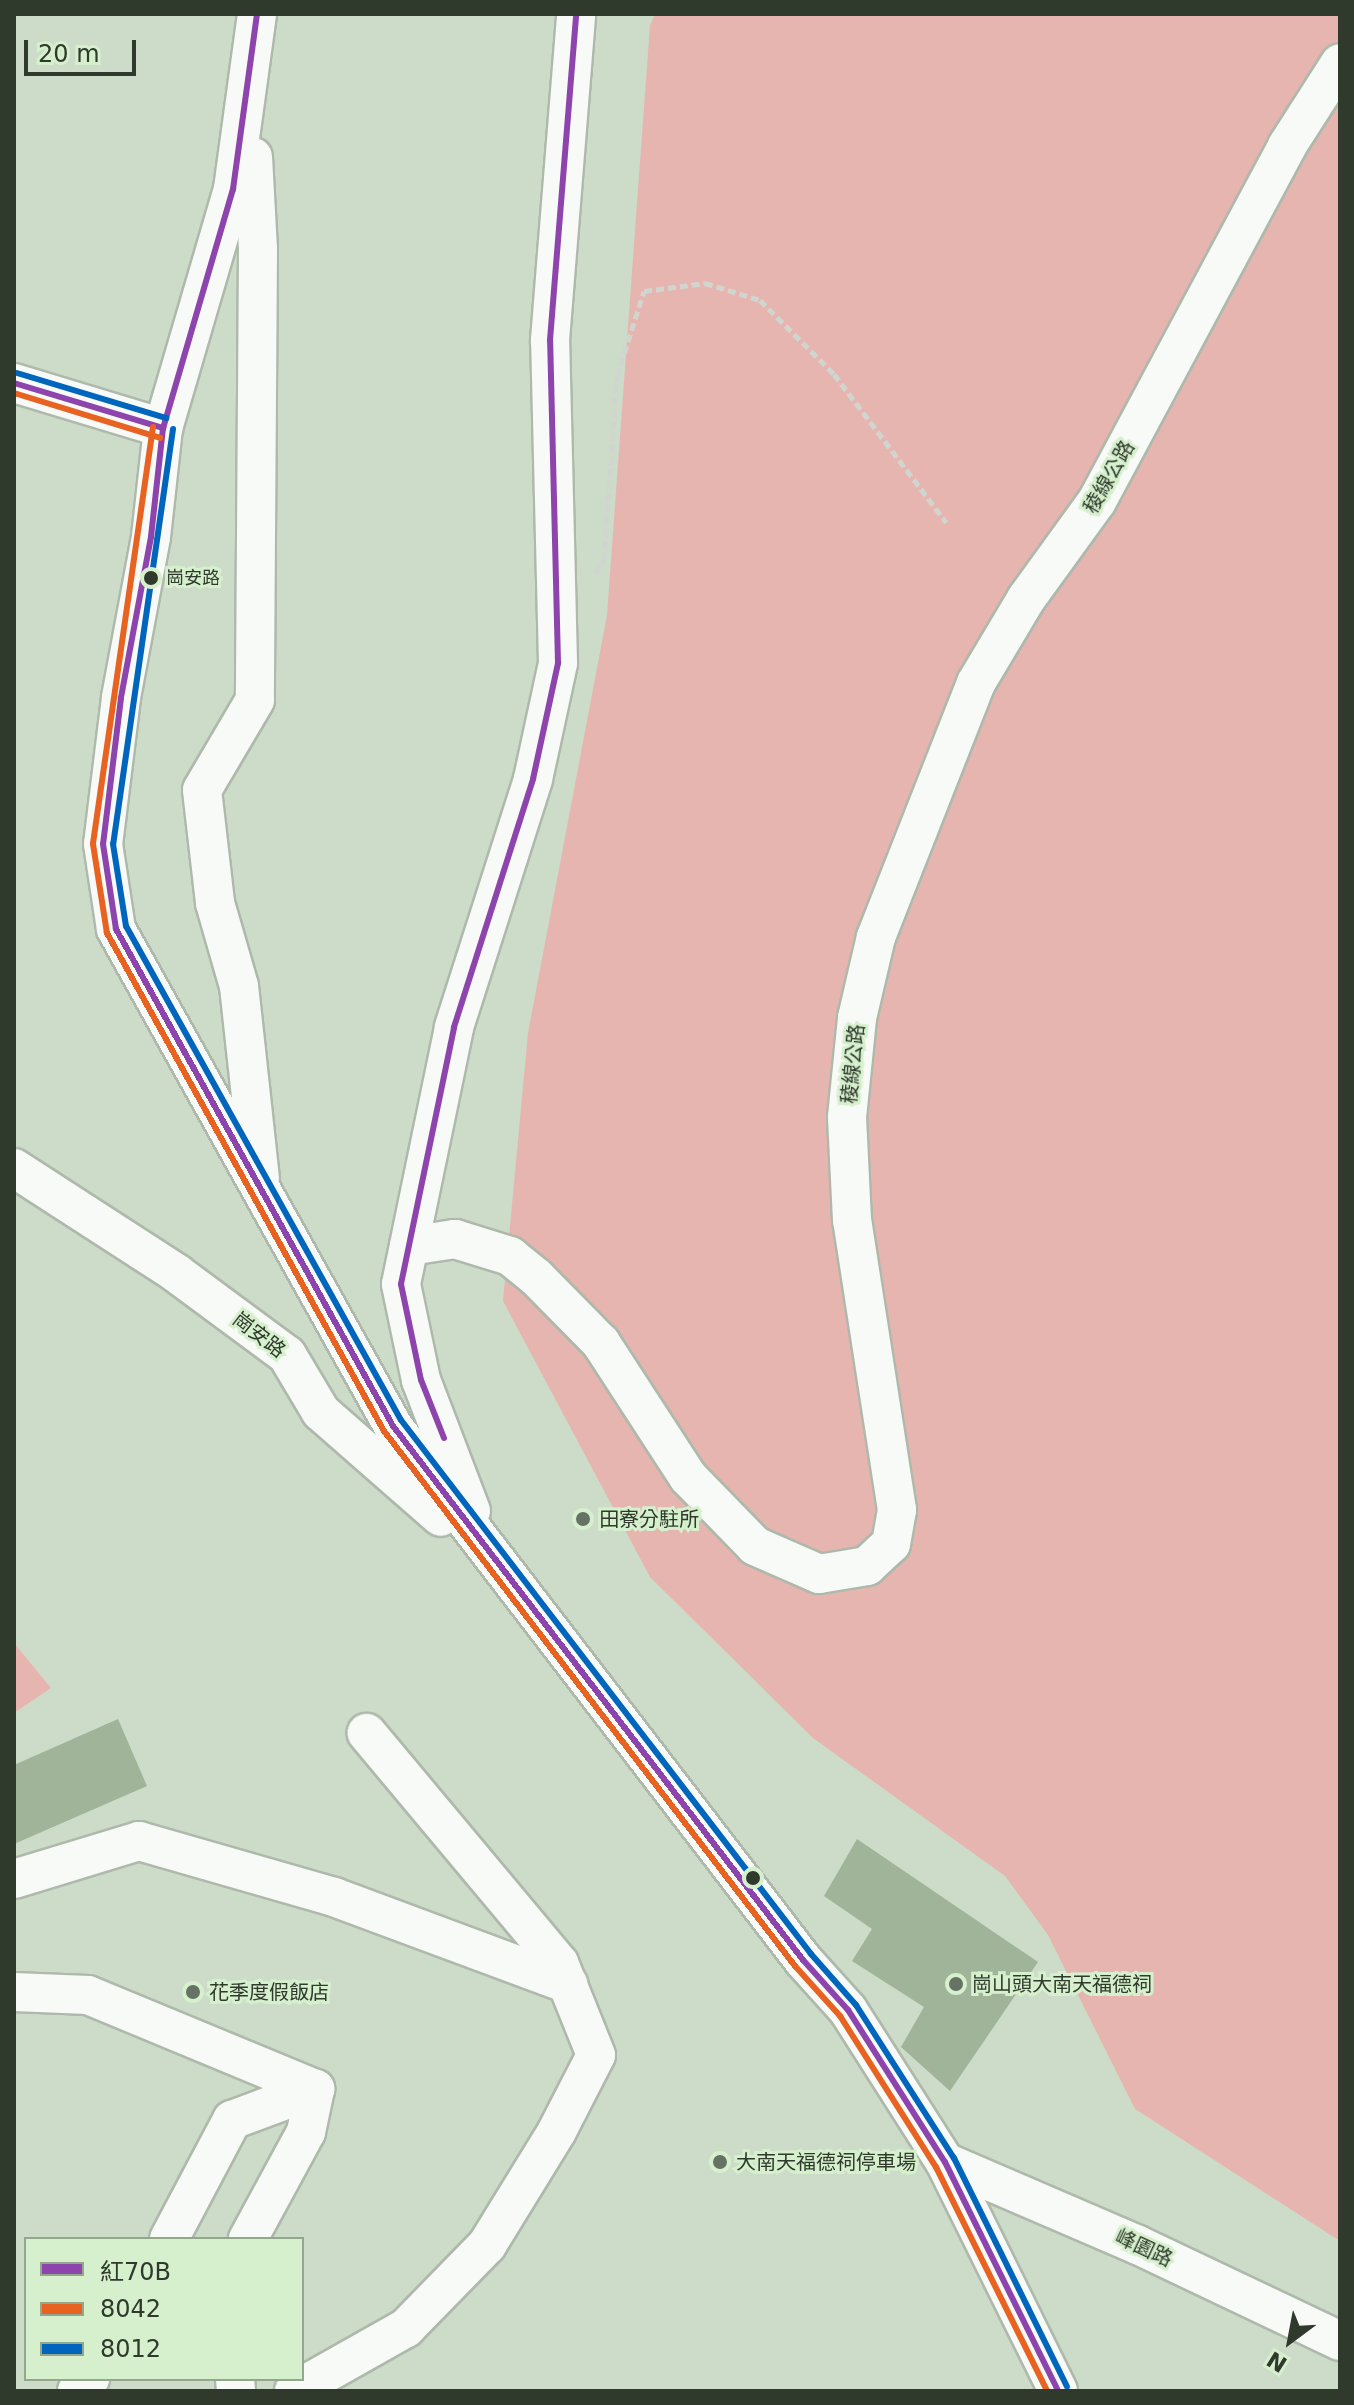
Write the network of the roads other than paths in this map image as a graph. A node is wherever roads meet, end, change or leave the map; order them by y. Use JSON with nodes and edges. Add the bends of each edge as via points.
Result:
{"nodes":[{"id":1,"x":257,"y":14,"type":"edge"},
{"id":2,"x":576,"y":14,"type":"edge"},
{"id":3,"x":1340,"y":63,"type":"edge"},
{"id":4,"x":249,"y":74,"type":"junction"},
{"id":5,"x":14,"y":383,"type":"edge"},
{"id":6,"x":163,"y":428,"type":"junction"},
{"id":7,"x":14,"y":1168,"type":"edge"},
{"id":8,"x":262,"y":1198,"type":"junction"},
{"id":9,"x":409,"y":1246,"type":"junction"},
{"id":10,"x":504,"y":1573,"type":"junction"},
{"id":11,"x":367,"y":1733,"type":"dead end"},
{"id":12,"x":14,"y":1879,"type":"edge"},
{"id":13,"x":568,"y":1984,"type":"junction"},
{"id":14,"x":14,"y":1992,"type":"edge"},
{"id":15,"x":315,"y":2089,"type":"junction"},
{"id":16,"x":945,"y":2162,"type":"junction"},
{"id":17,"x":170,"y":2237,"type":"edge"},
{"id":18,"x":249,"y":2237,"type":"edge"},
{"id":19,"x":1340,"y":2341,"type":"edge"},
{"id":20,"x":294,"y":2391,"type":"edge"},
{"id":21,"x":1058,"y":2391,"type":"edge"}],
"edges":[{"from":1,"to":4,"type":"street","name":"崗安路"},
{"from":2,"to":9,"type":"street","name":"崗安路","via":[[550,340],[558,663],[533,779],[454,1027]]},
{"from":3,"to":9,"type":"street","name":"稜線公路","via":[[1287,146],[1097,501],[1026,599],[976,683],[876,937],[857,1018],[847,1117],[852,1220],[897,1510],[891,1544],[867,1566],[819,1574],[755,1546],[688,1477],[601,1343],[536,1277],[510,1256],[455,1239]]},
{"from":4,"to":6,"type":"street","name":"崗安路","via":[[233,189]]},
{"from":4,"to":8,"type":"street","via":[[258,249],[255,700],[202,790],[215,903],[239,986]]},
{"from":5,"to":6,"type":"street"},
{"from":6,"to":8,"type":"street","name":"崗安路","via":[[103,844],[116,929]]},
{"from":7,"to":10,"type":"street","name":"崗安路","via":[[176,1273],[287,1355],[321,1412]]},
{"from":8,"to":10,"type":"street","name":"崗安路","via":[[393,1426]]},
{"from":9,"to":10,"type":"street","name":"崗安路","via":[[401,1284],[421,1380],[469,1507]]},
{"from":10,"to":16,"type":"street","name":"崗安路","via":[[803,1960],[848,2010]]},
{"from":11,"to":13,"type":"street","via":[[559,1963]]},
{"from":12,"to":13,"type":"street","via":[[139,1841],[334,1897]]},
{"from":13,"to":20,"type":"street","via":[[596,2055],[487,2245],[406,2328]]},
{"from":14,"to":15,"type":"street","via":[[88,1995]]},
{"from":15,"to":17,"type":"street","via":[[232,2120]]},
{"from":15,"to":18,"type":"street","via":[[306,2132]]},
{"from":16,"to":19,"type":"street","name":"峰園路"},
{"from":16,"to":21,"type":"street","name":"崗安路"}]}
